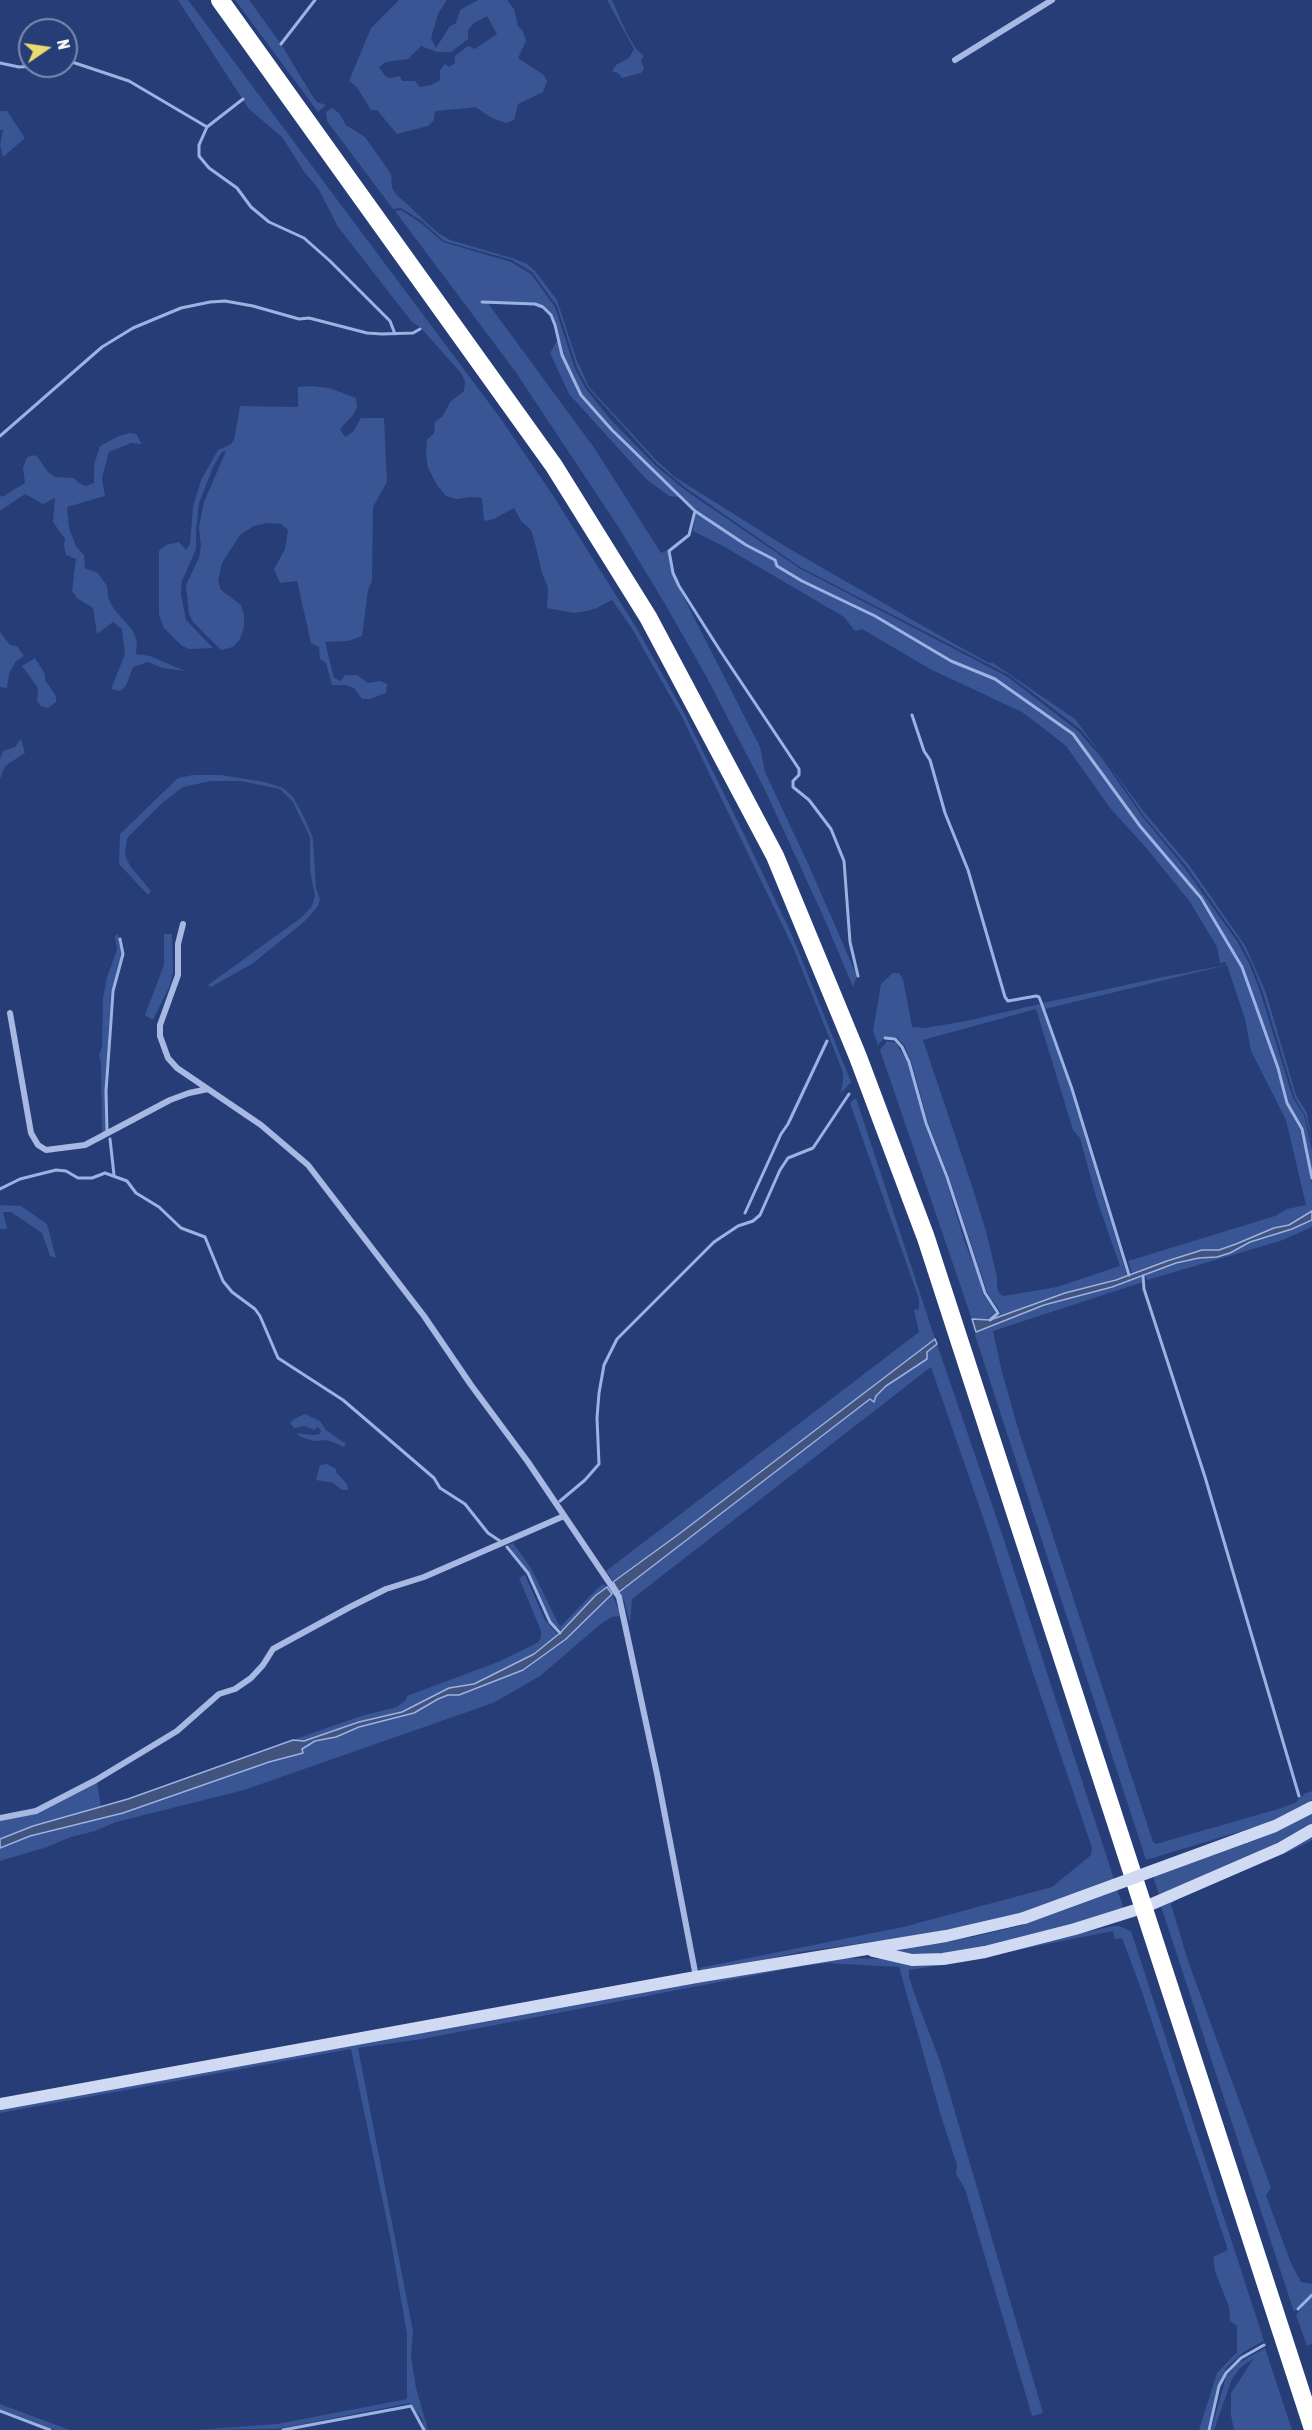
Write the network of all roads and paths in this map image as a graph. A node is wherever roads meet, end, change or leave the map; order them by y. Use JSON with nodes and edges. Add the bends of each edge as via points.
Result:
{"nodes":[{"id":1,"x":220,"y":0,"type":"edge"},
{"id":2,"x":1052,"y":0,"type":"edge"},
{"id":3,"x":955,"y":60,"type":"dead end"},
{"id":4,"x":183,"y":924,"type":"dead end"},
{"id":5,"x":10,"y":1013,"type":"dead end"},
{"id":6,"x":208,"y":1089,"type":"junction"},
{"id":7,"x":564,"y":1516,"type":"junction"},
{"id":8,"x":1312,"y":1806,"type":"edge"},
{"id":9,"x":0,"y":1818,"type":"edge"},
{"id":10,"x":1312,"y":1830,"type":"edge"},
{"id":11,"x":1145,"y":1907,"type":"junction"},
{"id":12,"x":866,"y":1949,"type":"junction"},
{"id":13,"x":696,"y":1977,"type":"junction"},
{"id":14,"x":0,"y":2104,"type":"edge"},
{"id":15,"x":1312,"y":2426,"type":"edge"}],
"edges":[{"from":1,"to":11,"type":"highway","via":[[554,466],[648,618],[775,856],[858,1056],[926,1238]]},
{"from":2,"to":3,"type":"street"},
{"from":4,"to":6,"type":"street","via":[[178,944],[178,975],[163,1012],[160,1036],[168,1058],[177,1068]]},
{"from":5,"to":6,"type":"street","via":[[31,1133],[46,1150],[85,1145],[170,1100]]},
{"from":6,"to":7,"type":"street","via":[[261,1125],[308,1165],[424,1316]]},
{"from":7,"to":9,"type":"street","via":[[424,1577],[386,1589],[321,1623],[273,1649],[251,1678],[219,1694],[177,1731],[36,1811]]},
{"from":7,"to":13,"type":"street","via":[[619,1597]]},
{"from":8,"to":12,"type":"street","bridge":true,"via":[[1275,1826],[1024,1918]]},
{"from":10,"to":11,"type":"street","via":[[1281,1848]]},
{"from":11,"to":12,"type":"street","via":[[984,1952],[943,1959],[912,1960]]},
{"from":11,"to":15,"type":"highway"},
{"from":12,"to":13,"type":"street"},
{"from":13,"to":14,"type":"street"}]}
